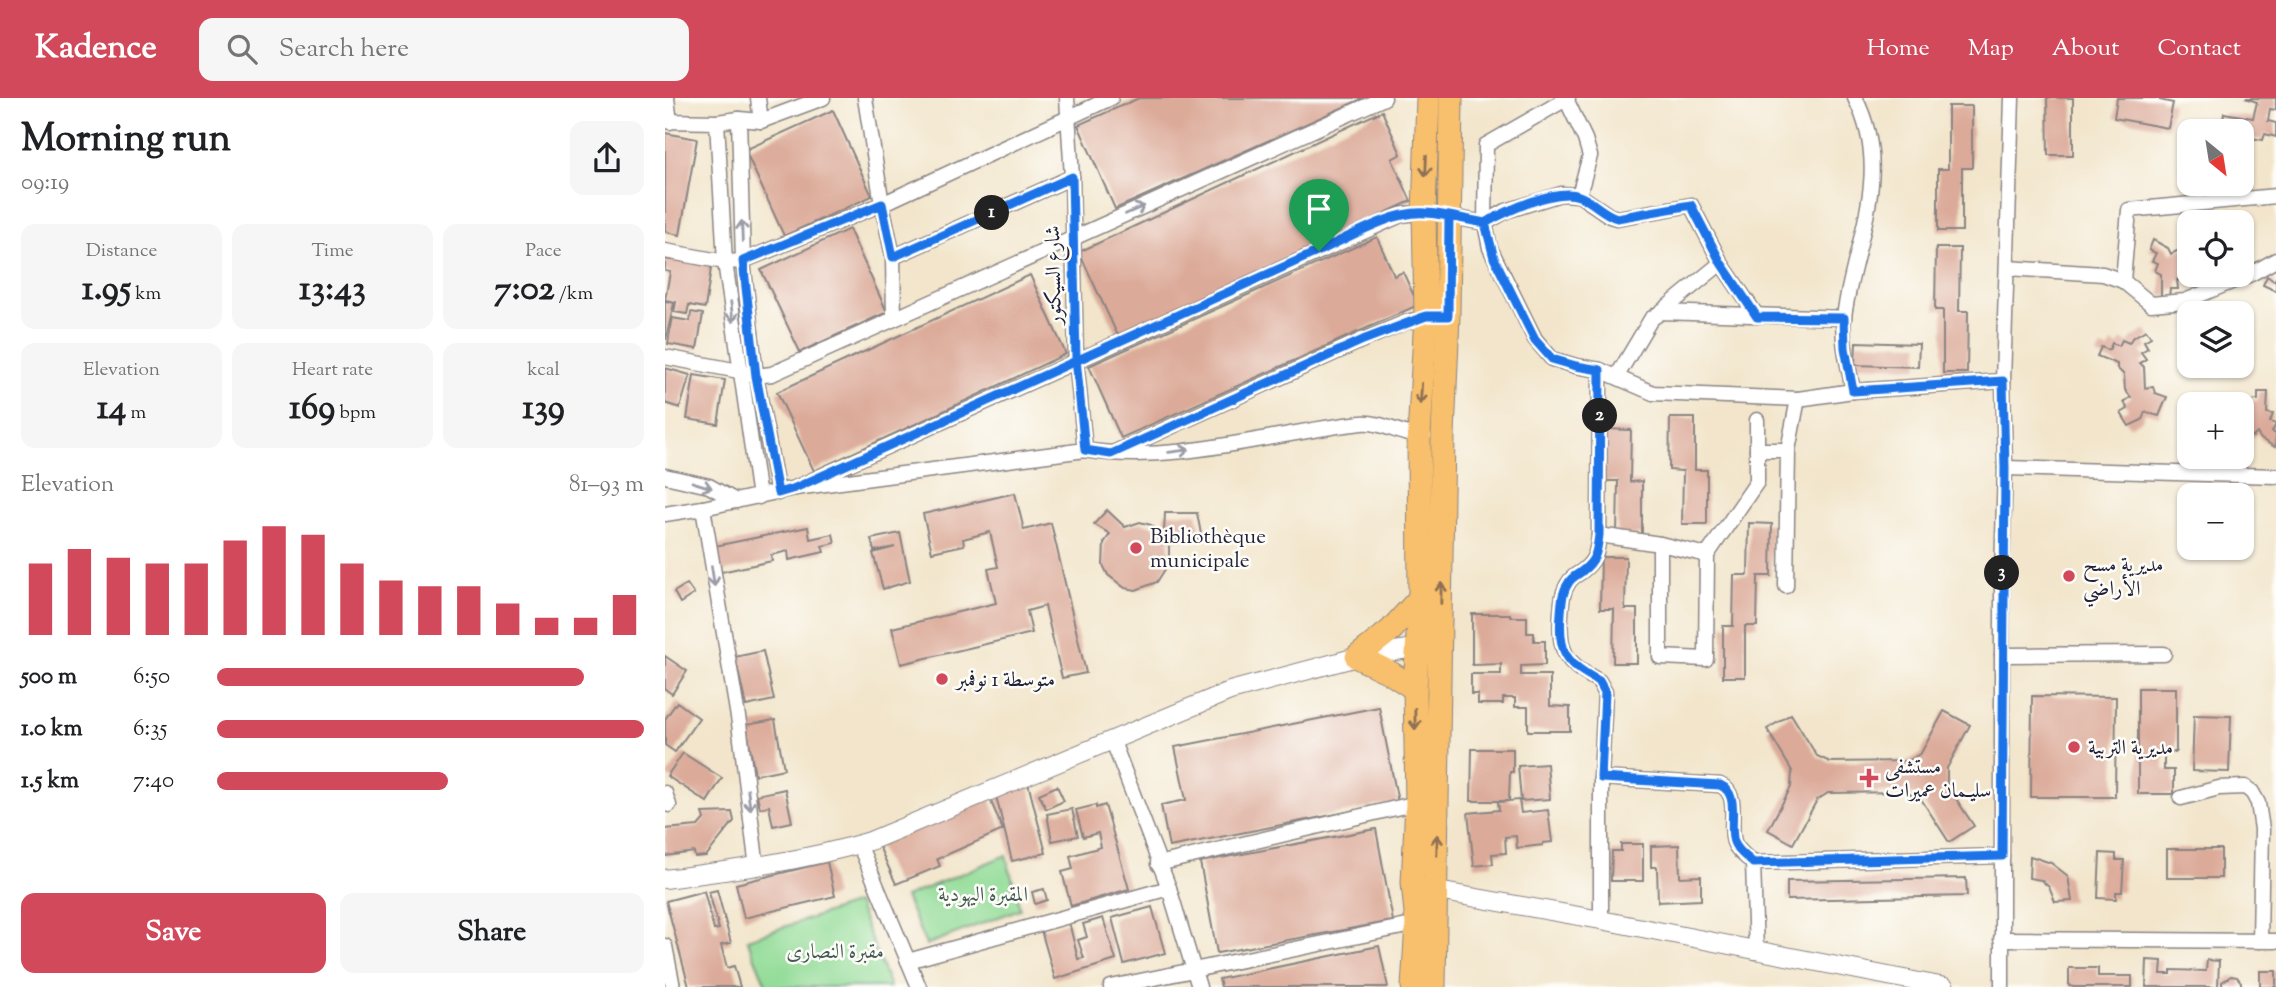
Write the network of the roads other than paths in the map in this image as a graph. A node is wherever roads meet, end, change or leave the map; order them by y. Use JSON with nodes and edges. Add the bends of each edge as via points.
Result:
{"nodes":[{"id":1,"x":667,"y":98,"type":"edge"},
{"id":2,"x":758,"y":98,"type":"edge"},
{"id":3,"x":823,"y":98,"type":"edge"},
{"id":4,"x":865,"y":98,"type":"edge"},
{"id":5,"x":1067,"y":98,"type":"edge"},
{"id":6,"x":1111,"y":98,"type":"edge"},
{"id":7,"x":1384,"y":98,"type":"edge"},
{"id":8,"x":1428,"y":98,"type":"edge"},
{"id":9,"x":1451,"y":98,"type":"edge"},
{"id":10,"x":1855,"y":98,"type":"edge"},
{"id":11,"x":2012,"y":98,"type":"edge"},
{"id":12,"x":1567,"y":99,"type":"edge"},
{"id":13,"x":1068,"y":118,"type":"junction"},
{"id":14,"x":739,"y":119,"type":"junction"},
{"id":15,"x":667,"y":121,"type":"edge"},
{"id":16,"x":761,"y":121,"type":"junction"},
{"id":17,"x":716,"y":122,"type":"junction"},
{"id":18,"x":1072,"y":177,"type":"junction"},
{"id":19,"x":1579,"y":195,"type":"junction"},
{"id":20,"x":2276,"y":196,"type":"edge"},
{"id":21,"x":882,"y":204,"type":"junction"},
{"id":22,"x":1424,"y":212,"type":"junction"},
{"id":23,"x":1449,"y":216,"type":"junction"},
{"id":24,"x":1485,"y":223,"type":"junction"},
{"id":25,"x":1072,"y":239,"type":"junction"},
{"id":26,"x":665,"y":251,"type":"edge"},
{"id":27,"x":893,"y":257,"type":"junction"},
{"id":28,"x":2276,"y":260,"type":"edge"},
{"id":29,"x":743,"y":261,"type":"junction"},
{"id":30,"x":725,"y":262,"type":"junction"},
{"id":31,"x":1721,"y":263,"type":"junction"},
{"id":32,"x":2008,"y":268,"type":"junction"},
{"id":33,"x":2123,"y":281,"type":"junction"},
{"id":34,"x":1661,"y":312,"type":"junction"},
{"id":35,"x":1437,"y":316,"type":"junction"},
{"id":36,"x":1757,"y":317,"type":"junction"},
{"id":37,"x":1844,"y":318,"type":"junction"},
{"id":38,"x":894,"y":319,"type":"junction"},
{"id":39,"x":665,"y":357,"type":"edge"},
{"id":40,"x":1076,"y":359,"type":"junction"},
{"id":41,"x":1600,"y":370,"type":"junction"},
{"id":42,"x":739,"y":371,"type":"junction"},
{"id":43,"x":756,"y":376,"type":"junction"},
{"id":44,"x":1617,"y":376,"type":"junction"},
{"id":45,"x":2003,"y":381,"type":"junction"},
{"id":46,"x":1853,"y":391,"type":"junction"},
{"id":47,"x":1798,"y":399,"type":"junction"},
{"id":48,"x":1757,"y":420,"type":"dead end"},
{"id":49,"x":1443,"y":435,"type":"junction"},
{"id":50,"x":1419,"y":436,"type":"junction"},
{"id":51,"x":1085,"y":450,"type":"junction"},
{"id":52,"x":1757,"y":450,"type":"junction"},
{"id":53,"x":1787,"y":450,"type":"junction"},
{"id":54,"x":1111,"y":454,"type":"junction"},
{"id":55,"x":2005,"y":468,"type":"junction"},
{"id":56,"x":665,"y":475,"type":"edge"},
{"id":57,"x":2276,"y":476,"type":"edge"},
{"id":58,"x":795,"y":488,"type":"junction"},
{"id":59,"x":778,"y":493,"type":"junction"},
{"id":60,"x":759,"y":496,"type":"junction"},
{"id":61,"x":736,"y":501,"type":"junction"},
{"id":62,"x":703,"y":508,"type":"junction"},
{"id":63,"x":665,"y":514,"type":"edge"},
{"id":64,"x":1599,"y":535,"type":"junction"},
{"id":65,"x":1660,"y":544,"type":"junction"},
{"id":66,"x":1707,"y":555,"type":"junction"},
{"id":67,"x":1786,"y":586,"type":"dead end"},
{"id":68,"x":1420,"y":598,"type":"junction"},
{"id":69,"x":1440,"y":645,"type":"junction"},
{"id":70,"x":1416,"y":647,"type":"junction"},
{"id":71,"x":2165,"y":653,"type":"dead end"},
{"id":72,"x":2003,"y":655,"type":"junction"},
{"id":73,"x":1357,"y":657,"type":"junction"},
{"id":74,"x":1415,"y":689,"type":"junction"},
{"id":75,"x":1112,"y":739,"type":"junction"},
{"id":76,"x":1601,"y":778,"type":"junction"},
{"id":77,"x":2181,"y":797,"type":"dead end"},
{"id":78,"x":1417,"y":803,"type":"junction"},
{"id":79,"x":859,"y":844,"type":"junction"},
{"id":80,"x":2002,"y":856,"type":"junction"},
{"id":81,"x":1753,"y":863,"type":"junction"},
{"id":82,"x":1158,"y":864,"type":"junction"},
{"id":83,"x":757,"y":868,"type":"junction"},
{"id":84,"x":665,"y":879,"type":"edge"},
{"id":85,"x":1169,"y":888,"type":"junction"},
{"id":86,"x":1413,"y":888,"type":"junction"},
{"id":87,"x":1436,"y":890,"type":"junction"},
{"id":88,"x":1601,"y":920,"type":"junction"},
{"id":89,"x":1417,"y":924,"type":"junction"},
{"id":90,"x":2001,"y":939,"type":"junction"},
{"id":91,"x":2260,"y":941,"type":"junction"},
{"id":92,"x":2276,"y":942,"type":"edge"},
{"id":93,"x":1756,"y":951,"type":"junction"},
{"id":94,"x":666,"y":954,"type":"edge"},
{"id":95,"x":908,"y":961,"type":"junction"},
{"id":96,"x":1194,"y":969,"type":"junction"},
{"id":97,"x":673,"y":987,"type":"edge"},
{"id":98,"x":919,"y":987,"type":"edge"},
{"id":99,"x":1111,"y":987,"type":"edge"},
{"id":100,"x":1199,"y":987,"type":"edge"},
{"id":101,"x":1413,"y":987,"type":"edge"},
{"id":102,"x":1434,"y":987,"type":"edge"},
{"id":103,"x":1945,"y":987,"type":"edge"},
{"id":104,"x":2002,"y":987,"type":"edge"}],
"edges":[{"from":1,"to":15,"type":"street"},
{"from":2,"to":16,"type":"street"},
{"from":3,"to":16,"type":"street"},
{"from":4,"to":21,"type":"street"},
{"from":5,"to":13,"type":"street","name":"شارع السيكتور"},
{"from":6,"to":13,"type":"street"},
{"from":25,"to":7,"type":"street","one_way":true},
{"from":8,"to":22,"type":"main road","one_way":true},
{"from":9,"to":23,"type":"main road"},
{"from":10,"to":37,"type":"street","via":[[1871,138],[1872,190]]},
{"from":11,"to":32,"type":"street"},
{"from":12,"to":19,"type":"street","via":[[1590,156]]},
{"from":12,"to":24,"type":"street","via":[[1486,145]]},
{"from":13,"to":18,"type":"street","name":"شارع السيكتور"},
{"from":13,"to":21,"type":"street"},
{"from":14,"to":16,"type":"street"},
{"from":14,"to":17,"type":"street"},
{"from":29,"to":14,"type":"street","one_way":true},
{"from":15,"to":17,"type":"street"},
{"from":17,"to":30,"type":"street"},
{"from":18,"to":25,"type":"street","name":"شارع السيكتور"},
{"from":18,"to":27,"type":"street"},
{"from":19,"to":24,"type":"street","via":[[1561,194],[1506,211]]},
{"from":19,"to":31,"type":"street","via":[[1617,218],[1691,205]]},
{"from":20,"to":33,"type":"street","via":[[2129,210]]},
{"from":21,"to":27,"type":"street"},
{"from":21,"to":29,"type":"street"},
{"from":22,"to":23,"type":"street"},
{"from":22,"to":35,"type":"main road"},
{"from":22,"to":40,"type":"street","via":[[1401,215]]},
{"from":23,"to":24,"type":"street"},
{"from":23,"to":35,"type":"main road"},
{"from":24,"to":41,"type":"street","via":[[1494,258],[1535,340],[1552,359]]},
{"from":25,"to":38,"type":"street"},
{"from":25,"to":40,"type":"street","name":"شارع السيكتور"},
{"from":26,"to":30,"type":"street"},
{"from":27,"to":38,"type":"street"},
{"from":28,"to":33,"type":"street","via":[[2185,301],[2151,304]]},
{"from":29,"to":30,"type":"street"},
{"from":29,"to":43,"type":"street"},
{"from":30,"to":42,"type":"street","one_way":true},
{"from":31,"to":34,"type":"street"},
{"from":31,"to":36,"type":"street"},
{"from":32,"to":33,"type":"street","via":[[2103,274]]},
{"from":32,"to":45,"type":"street"},
{"from":34,"to":36,"type":"street"},
{"from":34,"to":44,"type":"street","via":[[1651,319]]},
{"from":35,"to":49,"type":"main road"},
{"from":35,"to":50,"type":"main road","one_way":true},
{"from":35,"to":54,"type":"street","via":[[1363,340]]},
{"from":36,"to":37,"type":"street"},
{"from":37,"to":46,"type":"street"},
{"from":38,"to":43,"type":"street","via":[[772,374]]},
{"from":39,"to":42,"type":"street"},
{"from":40,"to":51,"type":"street","name":"شارع السيكتور"},
{"from":40,"to":58,"type":"street"},
{"from":41,"to":44,"type":"street"},
{"from":41,"to":64,"type":"street"},
{"from":42,"to":43,"type":"street"},
{"from":42,"to":60,"type":"street"},
{"from":43,"to":59,"type":"street"},
{"from":44,"to":47,"type":"street","via":[[1653,393]]},
{"from":45,"to":46,"type":"street"},
{"from":45,"to":55,"type":"street"},
{"from":46,"to":47,"type":"street"},
{"from":47,"to":53,"type":"street"},
{"from":48,"to":52,"type":"street"},
{"from":49,"to":50,"type":"street"},
{"from":69,"to":49,"type":"main road","one_way":true},
{"from":54,"to":50,"type":"street","one_way":true,"via":[[1179,451],[1365,423]]},
{"from":50,"to":68,"type":"main road"},
{"from":51,"to":54,"type":"street"},
{"from":51,"to":58,"type":"street"},
{"from":52,"to":53,"type":"street"},
{"from":52,"to":66,"type":"street","via":[[1757,482]]},
{"from":53,"to":67,"type":"street"},
{"from":55,"to":57,"type":"street"},
{"from":55,"to":72,"type":"street"},
{"from":56,"to":61,"type":"street","one_way":true,"via":[[709,486]]},
{"from":58,"to":59,"type":"street"},
{"from":59,"to":60,"type":"street"},
{"from":60,"to":61,"type":"street"},
{"from":61,"to":62,"type":"street"},
{"from":62,"to":63,"type":"street"},
{"from":62,"to":83,"type":"street","one_way":true,"via":[[739,723]]},
{"from":64,"to":65,"type":"street"},
{"from":64,"to":76,"type":"street","via":[[1596,557],[1571,579],[1562,594],[1560,634],[1572,663],[1599,681],[1605,692]]},
{"from":65,"to":66,"type":"street"},
{"from":65,"to":66,"type":"street","via":[[1660,657],[1706,659]]},
{"from":68,"to":70,"type":"main road"},
{"from":68,"to":73,"type":"main road","via":[[1391,630]]},
{"from":69,"to":70,"type":"street"},
{"from":87,"to":69,"type":"main road","one_way":true},
{"from":70,"to":73,"type":"street"},
{"from":70,"to":74,"type":"main road"},
{"from":71,"to":72,"type":"street"},
{"from":72,"to":80,"type":"street"},
{"from":73,"to":74,"type":"main road"},
{"from":73,"to":75,"type":"street","via":[[1230,691]]},
{"from":74,"to":78,"type":"main road","one_way":true},
{"from":75,"to":79,"type":"street"},
{"from":75,"to":82,"type":"street"},
{"from":76,"to":81,"type":"street","via":[[1726,788],[1731,796],[1734,843]]},
{"from":76,"to":88,"type":"street"},
{"from":77,"to":91,"type":"street","via":[[2218,788],[2245,787],[2252,792],[2263,829]]},
{"from":78,"to":82,"type":"street"},
{"from":78,"to":86,"type":"main road"},
{"from":79,"to":83,"type":"street"},
{"from":79,"to":95,"type":"street"},
{"from":80,"to":81,"type":"street"},
{"from":80,"to":90,"type":"street"},
{"from":81,"to":93,"type":"street"},
{"from":82,"to":85,"type":"street"},
{"from":83,"to":84,"type":"street"},
{"from":85,"to":95,"type":"street"},
{"from":85,"to":96,"type":"street"},
{"from":86,"to":87,"type":"street"},
{"from":86,"to":89,"type":"main road"},
{"from":87,"to":88,"type":"street"},
{"from":87,"to":102,"type":"main road"},
{"from":88,"to":93,"type":"street"},
{"from":89,"to":96,"type":"street"},
{"from":89,"to":101,"type":"main road"},
{"from":90,"to":91,"type":"street"},
{"from":90,"to":104,"type":"street"},
{"from":91,"to":92,"type":"street"},
{"from":93,"to":103,"type":"street"},
{"from":94,"to":97,"type":"street"},
{"from":95,"to":98,"type":"street"},
{"from":96,"to":99,"type":"street"},
{"from":96,"to":100,"type":"street"}]}
